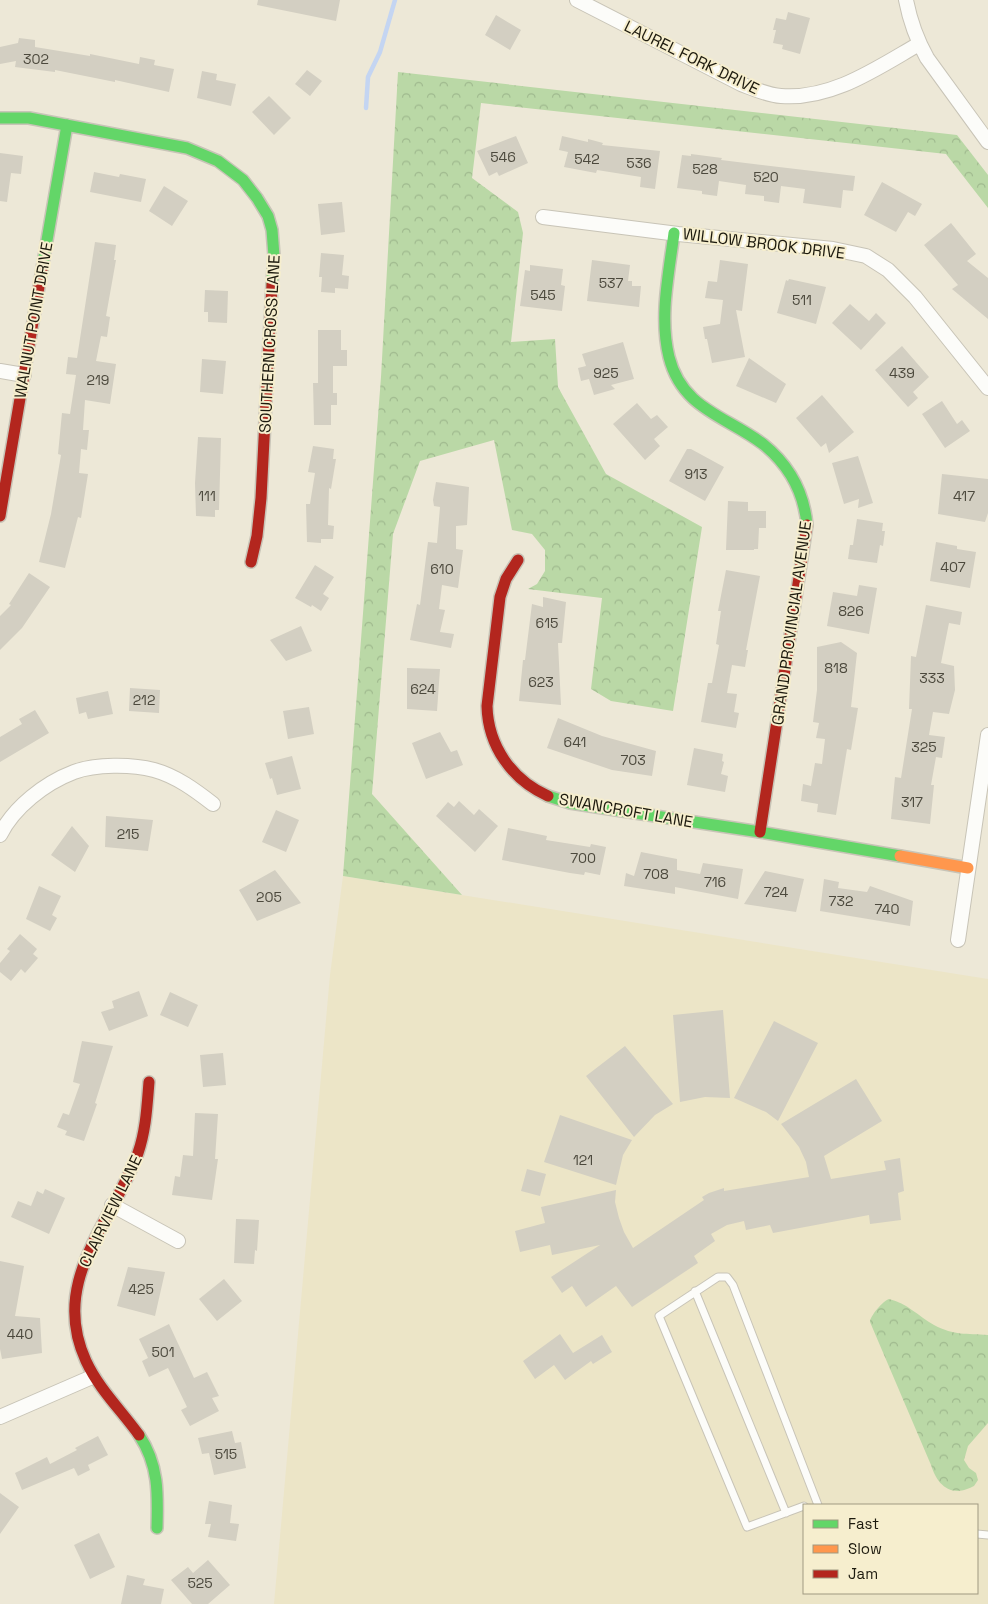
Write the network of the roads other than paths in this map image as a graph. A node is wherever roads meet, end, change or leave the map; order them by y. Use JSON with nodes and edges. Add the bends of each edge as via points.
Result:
{"nodes":[{"id":1,"x":578,"y":0,"type":"edge"},
{"id":2,"x":906,"y":0,"type":"edge"},
{"id":3,"x":919,"y":44,"type":"junction"},
{"id":4,"x":0,"y":118,"type":"edge"},
{"id":5,"x":67,"y":125,"type":"junction"},
{"id":6,"x":988,"y":142,"type":"edge"},
{"id":7,"x":543,"y":217,"type":"dead end"},
{"id":8,"x":674,"y":233,"type":"junction"},
{"id":9,"x":0,"y":371,"type":"edge"},
{"id":10,"x":24,"y":375,"type":"junction"},
{"id":11,"x":988,"y":388,"type":"edge"},
{"id":12,"x":0,"y":516,"type":"edge"},
{"id":13,"x":518,"y":560,"type":"dead end"},
{"id":14,"x":251,"y":562,"type":"dead end"},
{"id":15,"x":988,"y":736,"type":"edge"},
{"id":16,"x":985,"y":774,"type":"edge"},
{"id":17,"x":213,"y":804,"type":"dead end"},
{"id":18,"x":760,"y":832,"type":"junction"},
{"id":19,"x":0,"y":835,"type":"edge"},
{"id":20,"x":968,"y":868,"type":"junction"},
{"id":21,"x":958,"y":940,"type":"dead end"},
{"id":22,"x":149,"y":1082,"type":"dead end"},
{"id":23,"x":112,"y":1204,"type":"junction"},
{"id":24,"x":178,"y":1241,"type":"dead end"},
{"id":25,"x":695,"y":1291,"type":"junction"},
{"id":26,"x":92,"y":1376,"type":"junction"},
{"id":27,"x":0,"y":1417,"type":"edge"},
{"id":28,"x":817,"y":1504,"type":"edge"},
{"id":29,"x":803,"y":1507,"type":"edge"},
{"id":30,"x":786,"y":1513,"type":"junction"},
{"id":31,"x":156,"y":1528,"type":"dead end"}],
"edges":[{"from":1,"to":3,"type":"street","name":"LAUREL FORK DRIVE","via":[[741,84],[783,96],[831,90]]},
{"from":2,"to":3,"type":"street"},
{"from":3,"to":6,"type":"street"},
{"from":4,"to":5,"type":"street","name":"SOUTHERN CROSS LANE","via":[[29,118]]},
{"from":5,"to":10,"type":"street","name":"WALNUT POINT DRIVE"},
{"from":5,"to":14,"type":"street","name":"SOUTHERN CROSS LANE","via":[[202,152],[238,174],[266,211],[274,256],[261,498]]},
{"from":7,"to":8,"type":"street","name":"WILLOW BROOK DRIVE"},
{"from":8,"to":11,"type":"street","name":"WILLOW BROOK DRIVE","via":[[832,249],[866,256],[888,270],[915,297]]},
{"from":8,"to":18,"type":"street","name":"GRAND PROVINCIAL AVENUE","via":[[665,327],[669,358],[678,379],[700,407],[777,456],[803,498],[806,512],[807,529]]},
{"from":9,"to":10,"type":"street"},
{"from":10,"to":12,"type":"street","name":"WALNUT POINT DRIVE"},
{"from":13,"to":18,"type":"street","name":"SWANCROFT LANE","via":[[506,578],[500,597],[487,706],[494,743],[508,766],[547,796],[570,803]]},
{"from":15,"to":16,"type":"street"},
{"from":16,"to":20,"type":"street"},
{"from":17,"to":19,"type":"street","via":[[188,785],[154,770],[122,766],[96,768],[76,771],[39,792],[14,815]]},
{"from":18,"to":20,"type":"street","name":"SWANCROFT LANE"},
{"from":20,"to":21,"type":"street"},
{"from":22,"to":23,"type":"street","name":"CLAIRVIEW LANE","via":[[139,1151]]},
{"from":23,"to":24,"type":"street"},
{"from":23,"to":26,"type":"street","name":"CLAIRVIEW LANE","via":[[86,1253],[76,1290],[78,1342]]},
{"from":25,"to":28,"type":"lane","via":[[718,1277],[727,1277],[734,1285]]},
{"from":25,"to":30,"type":"lane"},
{"from":25,"to":30,"type":"lane","via":[[659,1316],[747,1527]]},
{"from":26,"to":27,"type":"street"},
{"from":26,"to":31,"type":"street","name":"CLAIRVIEW LANE","via":[[149,1452],[158,1490]]},
{"from":29,"to":30,"type":"lane"}]}
